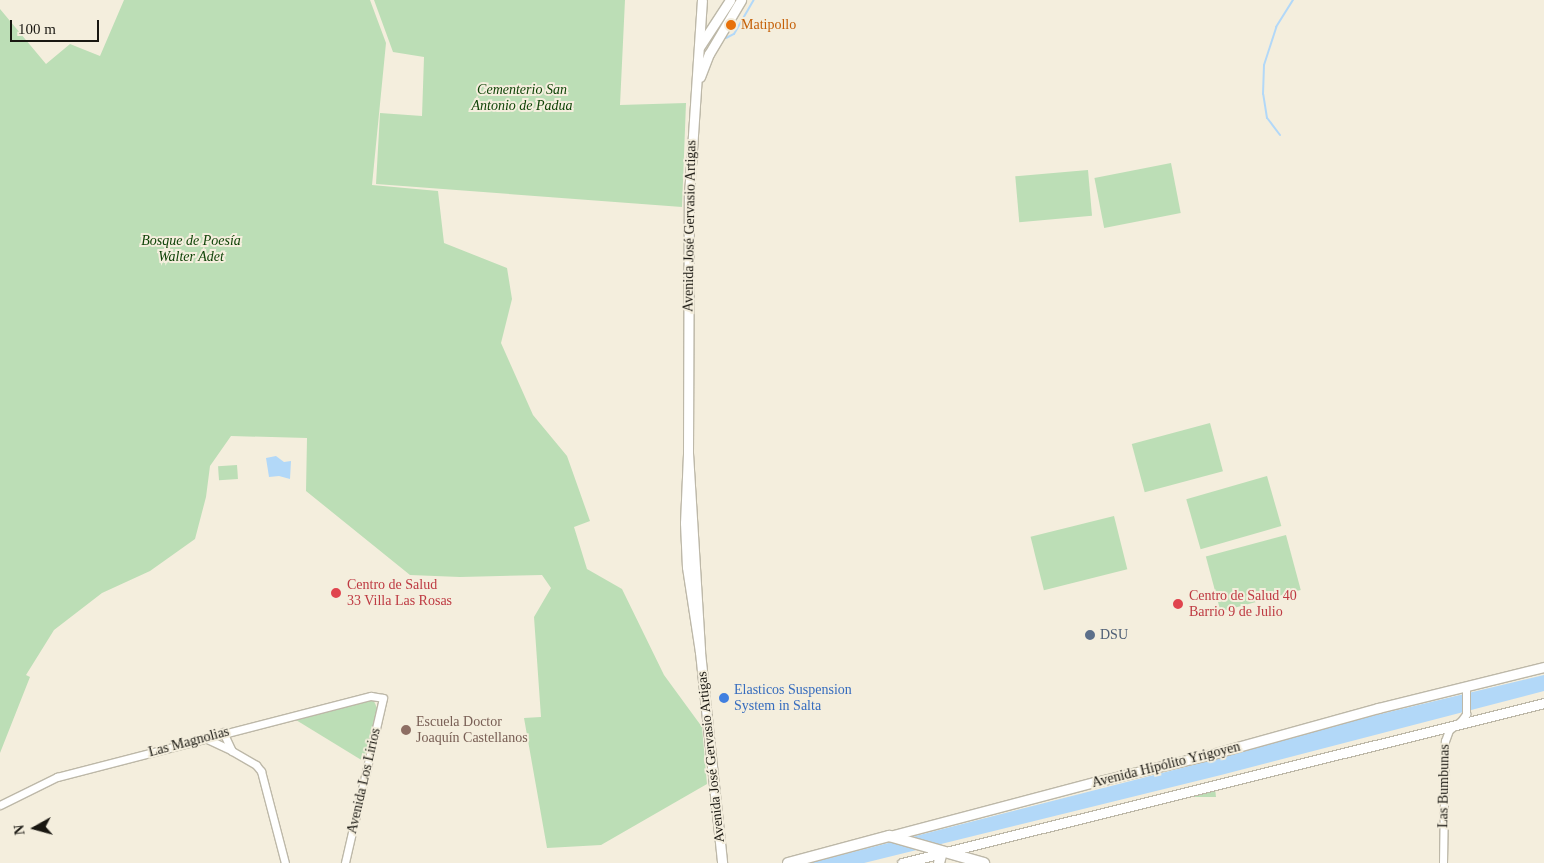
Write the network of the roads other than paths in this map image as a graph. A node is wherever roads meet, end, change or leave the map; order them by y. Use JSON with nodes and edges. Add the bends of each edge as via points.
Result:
{"nodes":[{"id":1,"x":702,"y":0,"type":"edge"},
{"id":2,"x":730,"y":0,"type":"edge"},
{"id":3,"x":741,"y":0,"type":"edge"},
{"id":4,"x":699,"y":49,"type":"junction"},
{"id":5,"x":696,"y":89,"type":"junction"},
{"id":6,"x":1544,"y":667,"type":"edge"},
{"id":7,"x":1466,"y":690,"type":"junction"},
{"id":8,"x":383,"y":698,"type":"joint"},
{"id":9,"x":1544,"y":703,"type":"edge"},
{"id":10,"x":1466,"y":714,"type":"junction"},
{"id":11,"x":1478,"y":719,"type":"junction"},
{"id":12,"x":1455,"y":724,"type":"junction"},
{"id":13,"x":222,"y":732,"type":"junction"},
{"id":14,"x":204,"y":737,"type":"junction"},
{"id":15,"x":232,"y":750,"type":"junction"},
{"id":16,"x":0,"y":805,"type":"edge"},
{"id":17,"x":889,"y":836,"type":"junction"},
{"id":18,"x":939,"y":850,"type":"junction"},
{"id":19,"x":285,"y":863,"type":"edge"},
{"id":20,"x":345,"y":863,"type":"edge"},
{"id":21,"x":722,"y":863,"type":"edge"},
{"id":22,"x":788,"y":863,"type":"edge"},
{"id":23,"x":902,"y":863,"type":"edge"},
{"id":24,"x":939,"y":863,"type":"edge"},
{"id":25,"x":984,"y":863,"type":"edge"},
{"id":26,"x":1442,"y":863,"type":"edge"}],
"edges":[{"from":1,"to":4,"type":"main road","name":"Avenida José Gervasio Artigas"},
{"from":2,"to":4,"type":"main road"},
{"from":3,"to":5,"type":"main road","via":[[709,54]]},
{"from":4,"to":5,"type":"main road","name":"Avenida José Gervasio Artigas"},
{"from":5,"to":21,"type":"main road","name":"Avenida José Gervasio Artigas","via":[[689,195],[686,549]]},
{"from":6,"to":7,"type":"main road","name":"Avenida Hipólito Yrigoyen"},
{"from":7,"to":10,"type":"street"},
{"from":7,"to":17,"type":"main road","name":"Avenida Hipólito Yrigoyen"},
{"from":8,"to":13,"type":"street","name":"Las Magnolias","via":[[366,696]]},
{"from":8,"to":20,"type":"street","name":"Avenida Los Lirios"},
{"from":9,"to":11,"type":"main road"},
{"from":10,"to":11,"type":"street"},
{"from":10,"to":12,"type":"street","name":"Las Bumbunas"},
{"from":11,"to":12,"type":"main road"},
{"from":12,"to":18,"type":"main road"},
{"from":12,"to":26,"type":"street","name":"Las Bumbunas","via":[[1444,741]]},
{"from":13,"to":14,"type":"street","name":"Las Magnolias"},
{"from":13,"to":15,"type":"street"},
{"from":14,"to":15,"type":"street"},
{"from":14,"to":16,"type":"street","name":"Las Magnolias","via":[[53,778]]},
{"from":15,"to":19,"type":"street","via":[[261,771]]},
{"from":17,"to":18,"type":"highway"},
{"from":17,"to":22,"type":"highway","name":"Avenida Hipólito Yrigoyen"},
{"from":18,"to":23,"type":"main road"},
{"from":18,"to":24,"type":"highway"},
{"from":18,"to":25,"type":"highway"}]}
